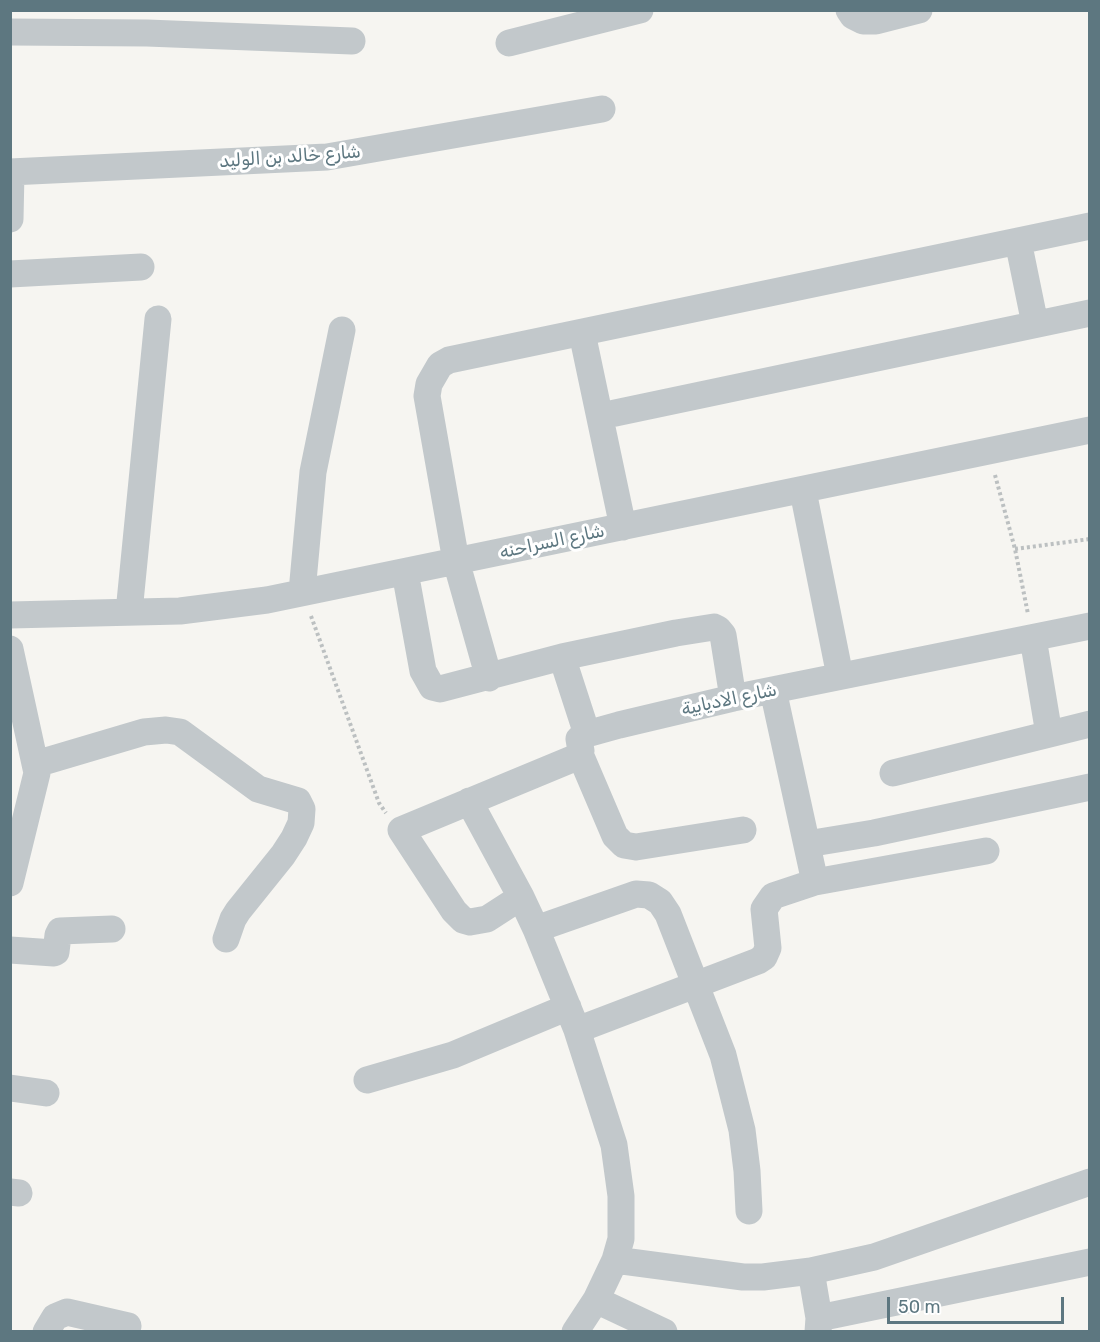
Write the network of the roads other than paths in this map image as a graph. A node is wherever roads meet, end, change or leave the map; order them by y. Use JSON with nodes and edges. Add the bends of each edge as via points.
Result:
{"nodes":[{"id":1,"x":640,"y":10,"type":"edge"},
{"id":2,"x":849,"y":10,"type":"edge"},
{"id":3,"x":919,"y":10,"type":"edge"},
{"id":4,"x":10,"y":32,"type":"edge"},
{"id":5,"x":352,"y":41,"type":"dead end"},
{"id":6,"x":509,"y":44,"type":"dead end"},
{"id":7,"x":602,"y":109,"type":"dead end"},
{"id":8,"x":11,"y":172,"type":"edge"},
{"id":9,"x":10,"y":219,"type":"edge"},
{"id":10,"x":1089,"y":226,"type":"edge"},
{"id":11,"x":1018,"y":241,"type":"junction"},
{"id":12,"x":141,"y":267,"type":"dead end"},
{"id":13,"x":10,"y":274,"type":"edge"},
{"id":14,"x":1089,"y":312,"type":"edge"},
{"id":15,"x":158,"y":320,"type":"dead end"},
{"id":16,"x":1035,"y":324,"type":"junction"},
{"id":17,"x":342,"y":330,"type":"dead end"},
{"id":18,"x":582,"y":333,"type":"junction"},
{"id":19,"x":601,"y":416,"type":"junction"},
{"id":20,"x":1089,"y":430,"type":"edge"},
{"id":21,"x":803,"y":491,"type":"junction"},
{"id":22,"x":623,"y":527,"type":"junction"},
{"id":23,"x":456,"y":561,"type":"junction"},
{"id":24,"x":405,"y":572,"type":"junction"},
{"id":25,"x":302,"y":592,"type":"junction"},
{"id":26,"x":129,"y":612,"type":"junction"},
{"id":27,"x":10,"y":615,"type":"edge"},
{"id":28,"x":1089,"y":626,"type":"edge"},
{"id":29,"x":1033,"y":638,"type":"junction"},
{"id":30,"x":10,"y":649,"type":"edge"},
{"id":31,"x":562,"y":657,"type":"junction"},
{"id":32,"x":840,"y":676,"type":"junction"},
{"id":33,"x":489,"y":678,"type":"junction"},
{"id":34,"x":773,"y":690,"type":"junction"},
{"id":35,"x":733,"y":699,"type":"junction"},
{"id":36,"x":1089,"y":724,"type":"edge"},
{"id":37,"x":1049,"y":734,"type":"junction"},
{"id":38,"x":584,"y":744,"type":"junction"},
{"id":39,"x":36,"y":764,"type":"junction"},
{"id":40,"x":893,"y":773,"type":"dead end"},
{"id":41,"x":1089,"y":787,"type":"edge"},
{"id":42,"x":469,"y":801,"type":"junction"},
{"id":43,"x":743,"y":830,"type":"dead end"},
{"id":44,"x":807,"y":844,"type":"junction"},
{"id":45,"x":986,"y":851,"type":"dead end"},
{"id":46,"x":11,"y":879,"type":"edge"},
{"id":47,"x":815,"y":882,"type":"junction"},
{"id":48,"x":521,"y":897,"type":"junction"},
{"id":49,"x":112,"y":929,"type":"dead end"},
{"id":50,"x":536,"y":930,"type":"junction"},
{"id":51,"x":226,"y":939,"type":"dead end"},
{"id":52,"x":10,"y":950,"type":"edge"},
{"id":53,"x":695,"y":986,"type":"junction"},
{"id":54,"x":572,"y":1018,"type":"junction"},
{"id":55,"x":367,"y":1080,"type":"dead end"},
{"id":56,"x":10,"y":1088,"type":"edge"},
{"id":57,"x":46,"y":1093,"type":"dead end"},
{"id":58,"x":1089,"y":1182,"type":"edge"},
{"id":59,"x":749,"y":1211,"type":"dead end"},
{"id":60,"x":615,"y":1260,"type":"junction"},
{"id":61,"x":1089,"y":1262,"type":"edge"},
{"id":62,"x":811,"y":1271,"type":"junction"},
{"id":63,"x":596,"y":1300,"type":"junction"},
{"id":64,"x":818,"y":1325,"type":"edge"},
{"id":65,"x":128,"y":1326,"type":"dead end"},
{"id":66,"x":46,"y":1332,"type":"edge"},
{"id":67,"x":575,"y":1332,"type":"edge"},
{"id":68,"x":664,"y":1332,"type":"edge"}],
"edges":[{"from":1,"to":6,"type":"street"},
{"from":2,"to":3,"type":"street","via":[[862,21],[876,21]]},
{"from":4,"to":5,"type":"street"},
{"from":7,"to":8,"type":"street","name":"شارع خالد بن الوليد","via":[[327,157]]},
{"from":8,"to":9,"type":"street"},
{"from":10,"to":11,"type":"street"},
{"from":11,"to":16,"type":"street"},
{"from":11,"to":18,"type":"street"},
{"from":12,"to":13,"type":"street"},
{"from":14,"to":16,"type":"street"},
{"from":15,"to":26,"type":"street"},
{"from":16,"to":19,"type":"street"},
{"from":17,"to":25,"type":"street","via":[[313,472]]},
{"from":18,"to":19,"type":"street"},
{"from":18,"to":23,"type":"street","via":[[449,360],[434,373],[427,396]]},
{"from":19,"to":22,"type":"street"},
{"from":20,"to":21,"type":"street","name":"شارع السراحنه"},
{"from":21,"to":22,"type":"street","name":"شارع السراحنه"},
{"from":21,"to":32,"type":"street"},
{"from":22,"to":23,"type":"street","name":"شارع السراحنه"},
{"from":23,"to":24,"type":"street","name":"شارع السراحنه"},
{"from":23,"to":33,"type":"street"},
{"from":24,"to":25,"type":"street","name":"شارع السراحنه"},
{"from":24,"to":33,"type":"street","via":[[423,671],[432,687],[440,689]]},
{"from":25,"to":26,"type":"street","name":"شارع السراحنه","via":[[231,606]]},
{"from":26,"to":27,"type":"street","name":"شارع السراحنه"},
{"from":28,"to":29,"type":"street","name":"شارع الاديابية"},
{"from":29,"to":32,"type":"street","name":"شارع الاديابية"},
{"from":29,"to":37,"type":"street"},
{"from":30,"to":39,"type":"street"},
{"from":31,"to":33,"type":"street"},
{"from":31,"to":35,"type":"street","via":[[714,627],[723,635]]},
{"from":31,"to":38,"type":"street"},
{"from":32,"to":34,"type":"street","name":"شارع الاديابية"},
{"from":34,"to":35,"type":"street","name":"شارع الاديابية"},
{"from":34,"to":44,"type":"street"},
{"from":35,"to":38,"type":"street","name":"شارع الاديابية","via":[[619,724]]},
{"from":36,"to":37,"type":"street"},
{"from":37,"to":40,"type":"street"},
{"from":38,"to":42,"type":"street","name":"شارع الاديابية"},
{"from":38,"to":43,"type":"street","via":[[615,836],[624,845],[636,847]]},
{"from":39,"to":46,"type":"street","via":[[36,781]]},
{"from":39,"to":51,"type":"street","via":[[144,732],[166,730],[180,732],[258,789],[298,801],[301,823],[294,838],[238,911]]},
{"from":41,"to":44,"type":"street"},
{"from":42,"to":48,"type":"street"},
{"from":42,"to":48,"type":"street","name":"شارع الاديابية","via":[[401,830],[463,920],[487,919]]},
{"from":44,"to":47,"type":"street"},
{"from":45,"to":47,"type":"street"},
{"from":47,"to":53,"type":"street","via":[[768,901],[763,917],[768,948],[764,957]]},
{"from":48,"to":50,"type":"street"},
{"from":49,"to":52,"type":"street","via":[[60,931],[54,953]]},
{"from":50,"to":53,"type":"street","via":[[636,894],[649,895],[668,914]]},
{"from":50,"to":54,"type":"street"},
{"from":53,"to":54,"type":"street"},
{"from":53,"to":59,"type":"street","via":[[733,1090],[744,1150]]},
{"from":54,"to":55,"type":"street"},
{"from":54,"to":60,"type":"street","via":[[614,1145],[621,1196],[621,1239]]},
{"from":56,"to":57,"type":"street"},
{"from":58,"to":62,"type":"street","via":[[874,1257]]},
{"from":60,"to":62,"type":"street","via":[[743,1277]]},
{"from":60,"to":63,"type":"street"},
{"from":61,"to":64,"type":"street"},
{"from":62,"to":64,"type":"street"},
{"from":63,"to":67,"type":"street"},
{"from":63,"to":68,"type":"street"},
{"from":65,"to":66,"type":"street","via":[[67,1312],[55,1317]]}]}
